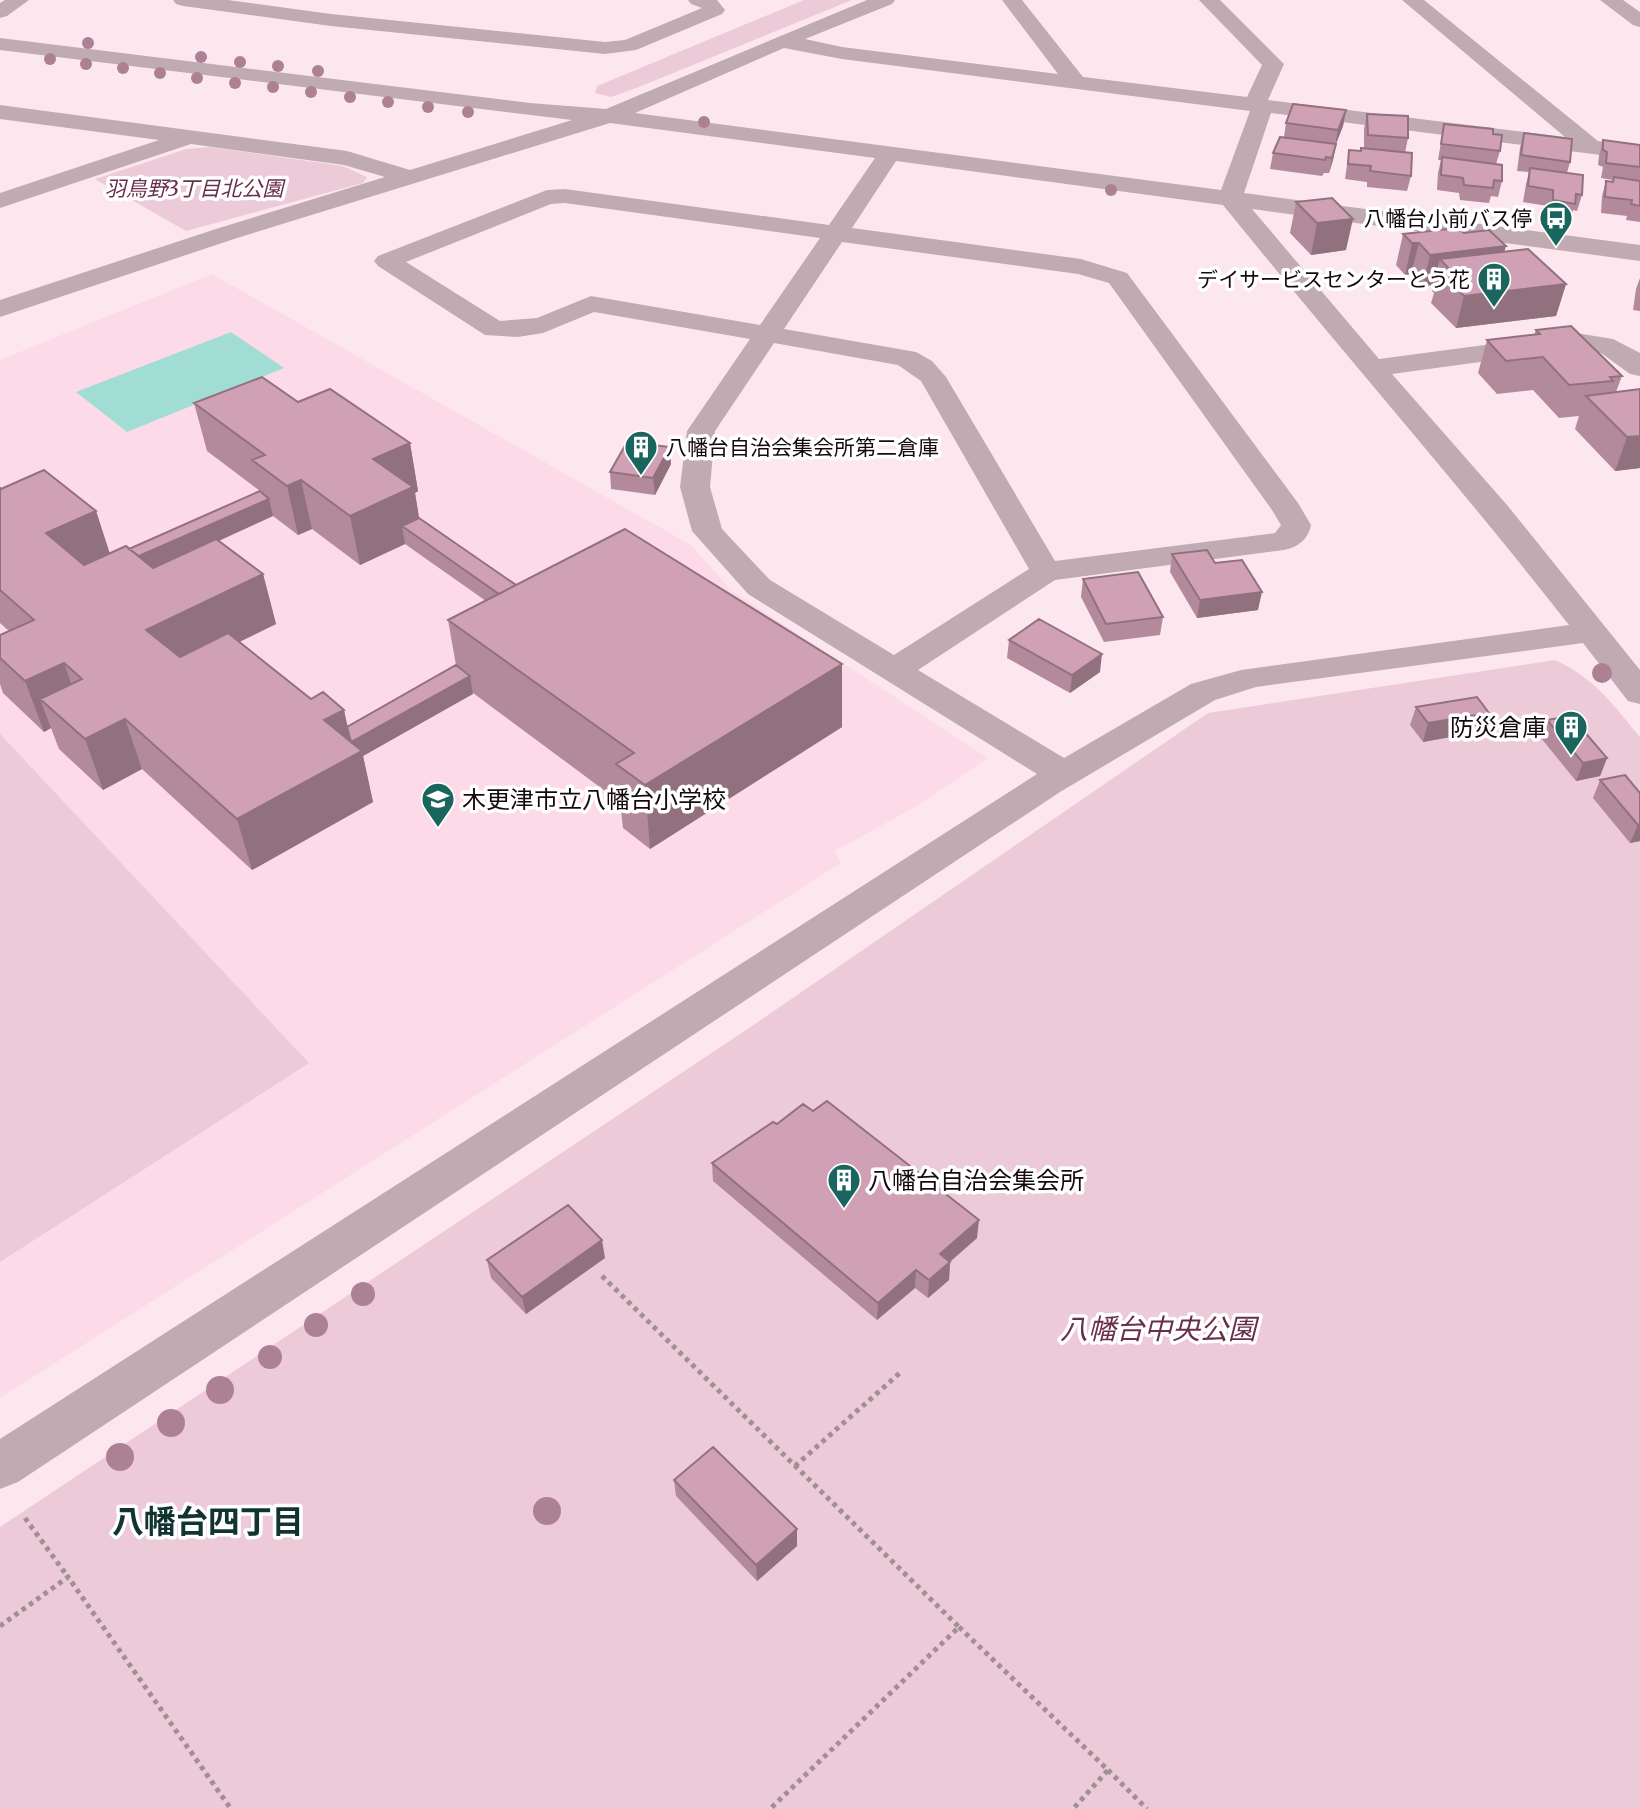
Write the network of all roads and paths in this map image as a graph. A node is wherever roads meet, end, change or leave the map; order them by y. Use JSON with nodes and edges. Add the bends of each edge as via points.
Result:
{"nodes":[{"id":1,"x":19,"y":0,"type":"edge"},
{"id":2,"x":183,"y":0,"type":"edge"},
{"id":3,"x":354,"y":0,"type":"edge"},
{"id":4,"x":698,"y":0,"type":"edge"},
{"id":5,"x":885,"y":0,"type":"edge"},
{"id":6,"x":1012,"y":0,"type":"edge"},
{"id":7,"x":1241,"y":0,"type":"edge"},
{"id":8,"x":1412,"y":0,"type":"edge"},
{"id":9,"x":1610,"y":0,"type":"edge"},
{"id":10,"x":1210,"y":1,"type":"edge"},
{"id":11,"x":0,"y":12,"type":"edge"},
{"id":12,"x":331,"y":20,"type":"junction"},
{"id":13,"x":1640,"y":21,"type":"edge"},
{"id":14,"x":782,"y":41,"type":"junction"},
{"id":15,"x":0,"y":44,"type":"edge"},
{"id":16,"x":1076,"y":82,"type":"junction"},
{"id":17,"x":1259,"y":105,"type":"junction"},
{"id":18,"x":0,"y":112,"type":"edge"},
{"id":19,"x":609,"y":116,"type":"junction"},
{"id":20,"x":190,"y":137,"type":"junction"},
{"id":21,"x":1594,"y":148,"type":"junction"},
{"id":22,"x":1640,"y":153,"type":"edge"},
{"id":23,"x":889,"y":155,"type":"junction"},
{"id":24,"x":409,"y":177,"type":"junction"},
{"id":25,"x":1230,"y":198,"type":"junction"},
{"id":26,"x":0,"y":201,"type":"edge"},
{"id":27,"x":837,"y":231,"type":"junction"},
{"id":28,"x":1640,"y":253,"type":"edge"},
{"id":29,"x":0,"y":309,"type":"edge"},
{"id":30,"x":768,"y":332,"type":"junction"},
{"id":31,"x":1372,"y":368,"type":"junction"},
{"id":32,"x":1640,"y":368,"type":"edge"},
{"id":33,"x":1046,"y":572,"type":"junction"},
{"id":34,"x":1590,"y":632,"type":"junction"},
{"id":35,"x":895,"y":670,"type":"junction"},
{"id":36,"x":1640,"y":694,"type":"edge"},
{"id":37,"x":1063,"y":774,"type":"junction"},
{"id":38,"x":602,"y":1276,"type":"dead end"},
{"id":39,"x":902,"y":1371,"type":"dead end"},
{"id":40,"x":0,"y":1466,"type":"edge"},
{"id":41,"x":795,"y":1466,"type":"junction"},
{"id":42,"x":21,"y":1512,"type":"dead end"},
{"id":43,"x":68,"y":1577,"type":"junction"},
{"id":44,"x":0,"y":1626,"type":"edge"},
{"id":45,"x":959,"y":1627,"type":"junction"},
{"id":46,"x":1108,"y":1770,"type":"junction"},
{"id":47,"x":231,"y":1809,"type":"edge"},
{"id":48,"x":770,"y":1809,"type":"edge"},
{"id":49,"x":1073,"y":1809,"type":"edge"},
{"id":50,"x":1147,"y":1809,"type":"edge"}],
"edges":[{"from":1,"to":11,"type":"street"},
{"from":2,"to":12,"type":"street"},
{"from":3,"to":12,"type":"street"},
{"from":4,"to":12,"type":"street","via":[[715,10],[629,46],[606,48]]},
{"from":5,"to":14,"type":"street"},
{"from":6,"to":16,"type":"street"},
{"from":7,"to":10,"type":"street"},
{"from":8,"to":21,"type":"street"},
{"from":9,"to":13,"type":"street"},
{"from":10,"to":17,"type":"street","via":[[1273,64]]},
{"from":14,"to":16,"type":"street","via":[[842,53]]},
{"from":14,"to":19,"type":"street"},
{"from":15,"to":19,"type":"street"},
{"from":16,"to":17,"type":"street"},
{"from":17,"to":21,"type":"street"},
{"from":17,"to":25,"type":"street"},
{"from":18,"to":20,"type":"street"},
{"from":19,"to":23,"type":"street"},
{"from":19,"to":24,"type":"street"},
{"from":20,"to":24,"type":"street","via":[[347,158]]},
{"from":20,"to":26,"type":"street"},
{"from":21,"to":22,"type":"street"},
{"from":23,"to":25,"type":"street"},
{"from":23,"to":27,"type":"street"},
{"from":24,"to":29,"type":"street"},
{"from":25,"to":28,"type":"street"},
{"from":25,"to":31,"type":"street"},
{"from":27,"to":30,"type":"street"},
{"from":27,"to":30,"type":"street","via":[[547,197],[387,261],[494,329],[543,325],[592,303]]},
{"from":27,"to":33,"type":"street","via":[[1081,267],[1118,278],[1296,525],[1284,541]]},
{"from":30,"to":33,"type":"street","via":[[906,358],[922,367]]},
{"from":30,"to":35,"type":"street","via":[[701,431],[695,487],[707,531],[760,587]]},
{"from":31,"to":32,"type":"street","via":[[1576,341],[1602,342],[1620,349]]},
{"from":31,"to":34,"type":"street","via":[[1496,511]]},
{"from":33,"to":35,"type":"street"},
{"from":34,"to":36,"type":"street"},
{"from":34,"to":37,"type":"street","via":[[1253,677],[1203,692]]},
{"from":35,"to":37,"type":"street"},
{"from":37,"to":40,"type":"street"},
{"from":38,"to":41,"type":"path"},
{"from":39,"to":41,"type":"path"},
{"from":41,"to":45,"type":"path"},
{"from":42,"to":43,"type":"path"},
{"from":43,"to":44,"type":"path"},
{"from":43,"to":47,"type":"path"},
{"from":45,"to":46,"type":"path"},
{"from":45,"to":48,"type":"path"},
{"from":46,"to":49,"type":"path"},
{"from":46,"to":50,"type":"path"}]}
